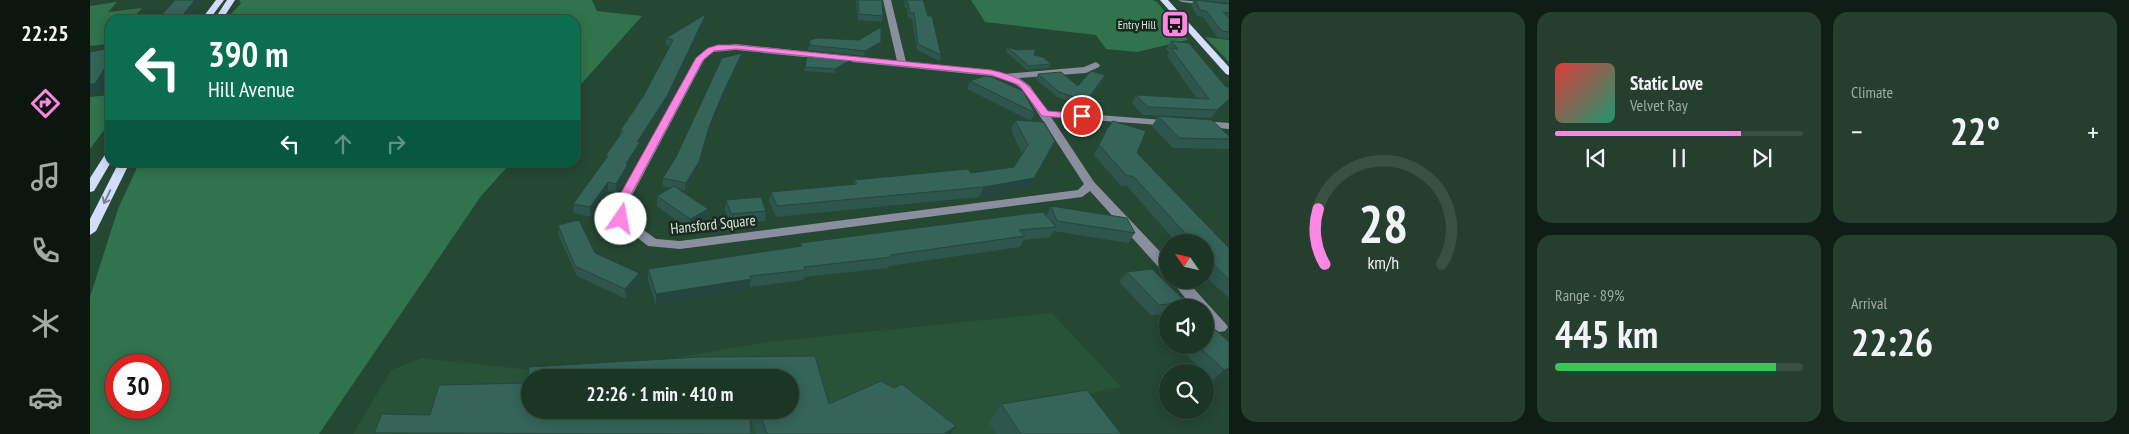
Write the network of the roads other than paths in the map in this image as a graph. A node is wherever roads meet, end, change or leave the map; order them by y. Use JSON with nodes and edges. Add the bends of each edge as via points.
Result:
{"nodes":[{"id":1,"x":220,"y":0,"type":"edge"},
{"id":2,"x":231,"y":0,"type":"edge"},
{"id":3,"x":887,"y":0,"type":"edge"},
{"id":4,"x":1164,"y":0,"type":"edge"},
{"id":5,"x":1182,"y":0,"type":"edge"},
{"id":6,"x":1229,"y":6,"type":"edge"},
{"id":7,"x":209,"y":15,"type":"edge"},
{"id":8,"x":221,"y":15,"type":"edge"},
{"id":9,"x":902,"y":64,"type":"junction"},
{"id":10,"x":1096,"y":65,"type":"dead end"},
{"id":11,"x":1229,"y":72,"type":"edge"},
{"id":12,"x":1005,"y":76,"type":"junction"},
{"id":13,"x":1045,"y":114,"type":"junction"},
{"id":14,"x":1229,"y":126,"type":"edge"},
{"id":15,"x":105,"y":163,"type":"edge"},
{"id":16,"x":122,"y":167,"type":"edge"},
{"id":17,"x":1090,"y":184,"type":"junction"},
{"id":18,"x":90,"y":188,"type":"edge"},
{"id":19,"x":90,"y":231,"type":"edge"},
{"id":20,"x":1159,"y":259,"type":"edge"},
{"id":21,"x":1186,"y":289,"type":"edge"},
{"id":22,"x":1194,"y":299,"type":"edge"},
{"id":23,"x":1214,"y":321,"type":"edge"},
{"id":24,"x":1220,"y":327,"type":"dead end"}],
"edges":[{"from":1,"to":7,"type":"main road"},
{"from":2,"to":8,"type":"main road"},
{"from":3,"to":9,"type":"street"},
{"from":4,"to":11,"type":"main road"},
{"from":5,"to":6,"type":"street"},
{"from":9,"to":12,"type":"street","name":"Hansford Square"},
{"from":9,"to":17,"type":"street","name":"Hansford Square","via":[[736,47],[711,50],[700,58],[622,202],[621,219],[653,243],[680,245],[1082,193]]},
{"from":10,"to":12,"type":"street","via":[[1086,70]]},
{"from":12,"to":13,"type":"street","name":"Hansford Square","via":[[1027,88]]},
{"from":13,"to":14,"type":"street"},
{"from":13,"to":17,"type":"street","name":"Hansford Square"},
{"from":15,"to":18,"type":"main road"},
{"from":16,"to":19,"type":"main road","one_way":true},
{"from":17,"to":20,"type":"street"},
{"from":21,"to":22,"type":"street"},
{"from":23,"to":24,"type":"street"}]}
